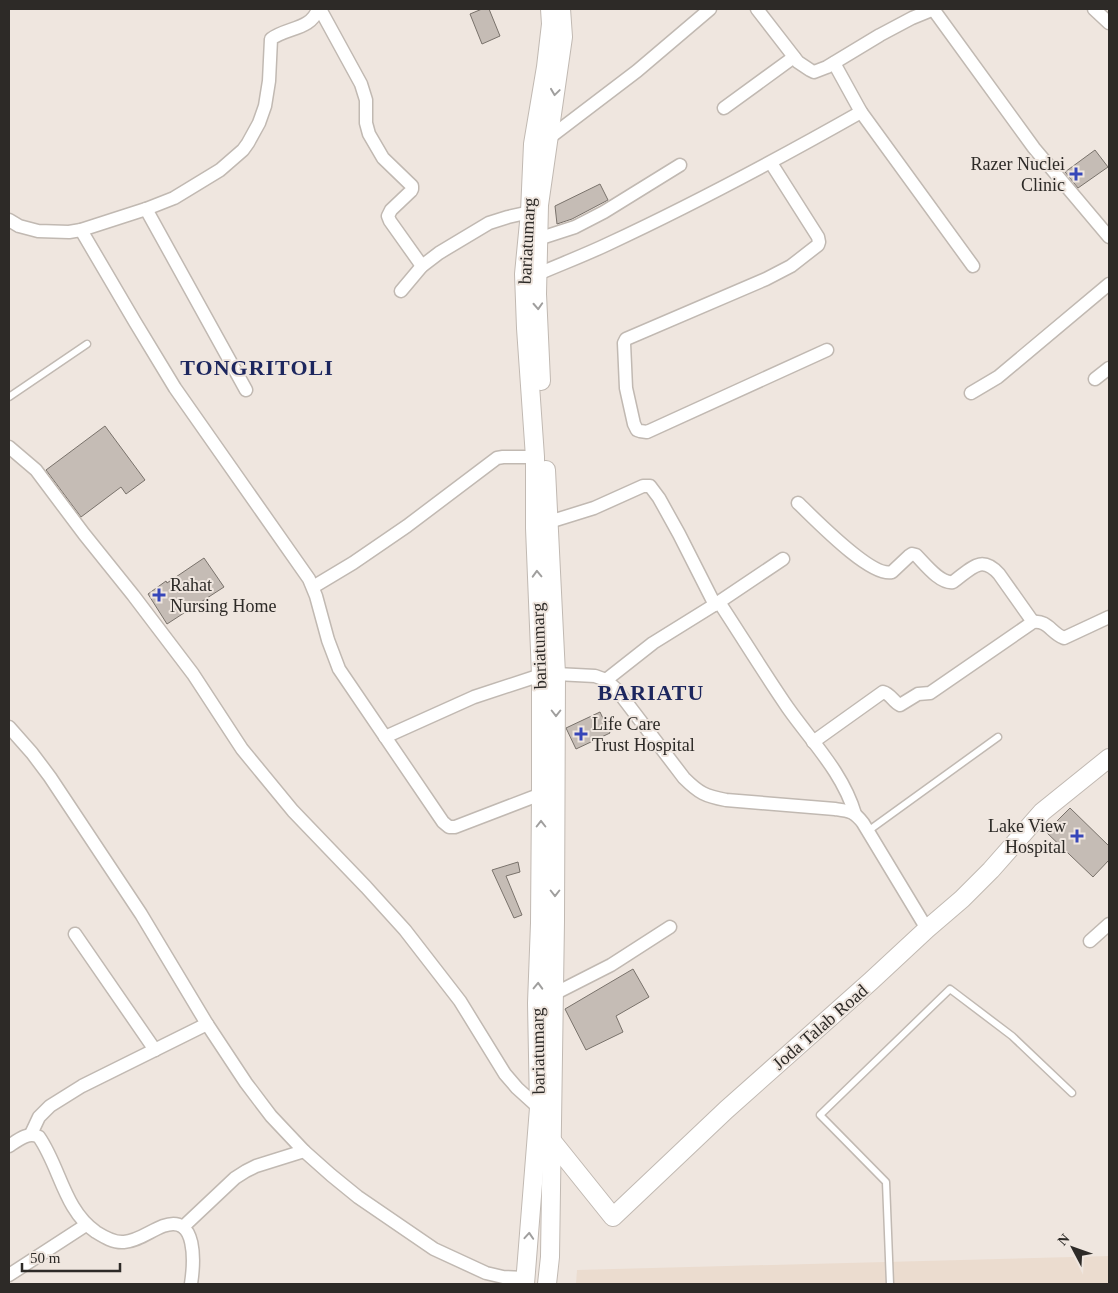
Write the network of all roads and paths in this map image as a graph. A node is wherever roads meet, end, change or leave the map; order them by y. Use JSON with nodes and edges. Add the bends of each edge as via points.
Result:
{"nodes":[{"id":1,"x":319,"y":9,"type":"edge"},
{"id":2,"x":550,"y":9,"type":"edge"},
{"id":3,"x":561,"y":9,"type":"edge"},
{"id":4,"x":710,"y":9,"type":"edge"},
{"id":5,"x":757,"y":9,"type":"edge"},
{"id":6,"x":934,"y":9,"type":"edge"},
{"id":7,"x":1094,"y":9,"type":"edge"},
{"id":8,"x":909,"y":13,"type":"edge"},
{"id":9,"x":1109,"y":23,"type":"edge"},
{"id":10,"x":794,"y":57,"type":"junction"},
{"id":11,"x":834,"y":63,"type":"junction"},
{"id":12,"x":724,"y":108,"type":"dead end"},
{"id":13,"x":861,"y":112,"type":"junction"},
{"id":14,"x":548,"y":138,"type":"junction"},
{"id":15,"x":771,"y":163,"type":"junction"},
{"id":16,"x":680,"y":165,"type":"dead end"},
{"id":17,"x":146,"y":209,"type":"junction"},
{"id":18,"x":530,"y":212,"type":"junction"},
{"id":19,"x":9,"y":220,"type":"edge"},
{"id":20,"x":81,"y":230,"type":"junction"},
{"id":21,"x":1109,"y":237,"type":"edge"},
{"id":22,"x":538,"y":239,"type":"junction"},
{"id":23,"x":422,"y":266,"type":"junction"},
{"id":24,"x":973,"y":266,"type":"dead end"},
{"id":25,"x":538,"y":274,"type":"junction"},
{"id":26,"x":1109,"y":284,"type":"edge"},
{"id":27,"x":401,"y":291,"type":"dead end"},
{"id":28,"x":88,"y":344,"type":"dead end"},
{"id":29,"x":827,"y":350,"type":"dead end"},
{"id":30,"x":1109,"y":368,"type":"edge"},
{"id":31,"x":1096,"y":379,"type":"dead end"},
{"id":32,"x":246,"y":390,"type":"dead end"},
{"id":33,"x":971,"y":392,"type":"dead end"},
{"id":34,"x":9,"y":397,"type":"edge"},
{"id":35,"x":10,"y":450,"type":"edge"},
{"id":36,"x":536,"y":457,"type":"junction"},
{"id":37,"x":798,"y":503,"type":"dead end"},
{"id":38,"x":550,"y":522,"type":"junction"},
{"id":39,"x":783,"y":559,"type":"dead end"},
{"id":40,"x":313,"y":587,"type":"junction"},
{"id":41,"x":717,"y":603,"type":"junction"},
{"id":42,"x":1109,"y":617,"type":"edge"},
{"id":43,"x":1033,"y":622,"type":"junction"},
{"id":44,"x":549,"y":674,"type":"junction"},
{"id":45,"x":606,"y":680,"type":"junction"},
{"id":46,"x":9,"y":727,"type":"edge"},
{"id":47,"x":386,"y":737,"type":"junction"},
{"id":48,"x":998,"y":737,"type":"dead end"},
{"id":49,"x":813,"y":742,"type":"junction"},
{"id":50,"x":1109,"y":758,"type":"edge"},
{"id":51,"x":541,"y":794,"type":"junction"},
{"id":52,"x":855,"y":814,"type":"junction"},
{"id":53,"x":868,"y":831,"type":"junction"},
{"id":54,"x":1109,"y":924,"type":"edge"},
{"id":55,"x":670,"y":927,"type":"dead end"},
{"id":56,"x":926,"y":929,"type":"junction"},
{"id":57,"x":75,"y":934,"type":"dead end"},
{"id":58,"x":1090,"y":941,"type":"dead end"},
{"id":59,"x":554,"y":994,"type":"junction"},
{"id":60,"x":207,"y":1024,"type":"junction"},
{"id":61,"x":155,"y":1050,"type":"junction"},
{"id":62,"x":1072,"y":1093,"type":"dead end"},
{"id":63,"x":539,"y":1108,"type":"junction"},
{"id":64,"x":31,"y":1134,"type":"junction"},
{"id":65,"x":544,"y":1137,"type":"junction"},
{"id":66,"x":9,"y":1146,"type":"edge"},
{"id":67,"x":304,"y":1151,"type":"junction"},
{"id":68,"x":86,"y":1225,"type":"junction"},
{"id":69,"x":182,"y":1227,"type":"junction"},
{"id":70,"x":9,"y":1275,"type":"edge"},
{"id":71,"x":525,"y":1281,"type":"edge"},
{"id":72,"x":191,"y":1284,"type":"edge"},
{"id":73,"x":547,"y":1284,"type":"edge"},
{"id":74,"x":890,"y":1284,"type":"edge"}],
"edges":[{"from":1,"to":17,"type":"street","via":[[308,23],[271,39],[265,106],[254,134],[243,150],[220,170],[174,198]]},
{"from":1,"to":23,"type":"street","via":[[361,84],[370,134],[383,158],[412,186],[388,216]]},
{"from":2,"to":18,"type":"main road","name":"bariatumarg","via":[[546,67],[533,144]]},
{"from":3,"to":14,"type":"main road","name":"bariatumarg","one_way":true,"via":[[563,37]]},
{"from":4,"to":14,"type":"street","via":[[637,71]]},
{"from":5,"to":10,"type":"street"},
{"from":6,"to":8,"type":"street"},
{"from":6,"to":21,"type":"street","via":[[1034,148]]},
{"from":7,"to":9,"type":"street"},
{"from":8,"to":11,"type":"street"},
{"from":10,"to":11,"type":"street","via":[[814,72]]},
{"from":10,"to":12,"type":"street"},
{"from":11,"to":13,"type":"street"},
{"from":13,"to":15,"type":"street"},
{"from":13,"to":24,"type":"street"},
{"from":14,"to":22,"type":"main road","name":"bariatumarg"},
{"from":15,"to":25,"type":"street","via":[[607,245]]},
{"from":15,"to":29,"type":"street","via":[[818,237],[818,245],[781,272],[628,338],[624,343],[626,388],[634,424],[637,430],[646,432]]},
{"from":16,"to":22,"type":"street","via":[[604,212]]},
{"from":17,"to":20,"type":"street"},
{"from":17,"to":32,"type":"street"},
{"from":18,"to":23,"type":"street","via":[[489,223]]},
{"from":18,"to":36,"type":"main road","name":"bariatumarg","via":[[524,291]]},
{"from":19,"to":20,"type":"street","via":[[38,231]]},
{"from":20,"to":40,"type":"street","via":[[175,388]]},
{"from":22,"to":25,"type":"main road","name":"bariatumarg"},
{"from":23,"to":27,"type":"street"},
{"from":25,"to":38,"type":"main road","name":"bariatumarg","one_way":true},
{"from":26,"to":33,"type":"street","via":[[1006,370]]},
{"from":28,"to":34,"type":"lane"},
{"from":30,"to":31,"type":"street"},
{"from":35,"to":63,"type":"street","via":[[36,470],[193,674],[242,749],[293,811],[405,930],[460,1001],[505,1074]]},
{"from":36,"to":40,"type":"street","via":[[497,458],[407,526]]},
{"from":44,"to":36,"type":"main road","name":"bariatumarg","one_way":true,"via":[[535,528]]},
{"from":37,"to":43,"type":"street","via":[[846,548],[882,572],[890,574],[912,554],[945,582],[954,582],[980,564],[988,564],[999,574]]},
{"from":38,"to":41,"type":"street","via":[[650,486]]},
{"from":38,"to":44,"type":"main road","name":"bariatumarg"},
{"from":39,"to":41,"type":"street"},
{"from":40,"to":47,"type":"street","via":[[339,669]]},
{"from":41,"to":45,"type":"street","via":[[653,642]]},
{"from":41,"to":49,"type":"street"},
{"from":42,"to":43,"type":"street","via":[[1064,638],[1042,622]]},
{"from":43,"to":49,"type":"street","via":[[930,693],[918,694],[899,705],[887,693],[881,693]]},
{"from":44,"to":45,"type":"street","via":[[587,674]]},
{"from":44,"to":47,"type":"street","via":[[474,697]]},
{"from":44,"to":51,"type":"main road","name":"bariatumarg"},
{"from":44,"to":59,"type":"main road","name":"bariatumarg","one_way":true},
{"from":45,"to":52,"type":"street","via":[[684,778],[700,792],[726,800],[835,809]]},
{"from":46,"to":60,"type":"street","via":[[50,777],[141,914]]},
{"from":47,"to":51,"type":"street","via":[[449,827]]},
{"from":48,"to":53,"type":"lane"},
{"from":49,"to":52,"type":"street","via":[[846,789]]},
{"from":50,"to":56,"type":"main road","name":"Joda Talab Road","via":[[1042,812],[962,900]]},
{"from":63,"to":51,"type":"main road","name":"bariatumarg","one_way":true,"via":[[537,1003]]},
{"from":52,"to":53,"type":"street"},
{"from":53,"to":56,"type":"street"},
{"from":54,"to":58,"type":"street"},
{"from":55,"to":59,"type":"street","via":[[611,965]]},
{"from":56,"to":65,"type":"main road","name":"Joda Talab Road","via":[[613,1217]]},
{"from":57,"to":61,"type":"street"},
{"from":59,"to":65,"type":"main road","name":"bariatumarg"},
{"from":60,"to":61,"type":"street"},
{"from":60,"to":67,"type":"street","via":[[270,1116]]},
{"from":61,"to":64,"type":"street","via":[[82,1086],[50,1106],[39,1117]]},
{"from":62,"to":74,"type":"lane","via":[[1012,1036],[950,989],[820,1115],[886,1182]]},
{"from":63,"to":65,"type":"main road","name":"bariatumarg"},
{"from":64,"to":66,"type":"street"},
{"from":64,"to":68,"type":"street","via":[[41,1141]]},
{"from":71,"to":65,"type":"main road","name":"bariatumarg","one_way":true},
{"from":65,"to":73,"type":"main road","name":"bariatumarg","via":[[550,1257]]},
{"from":67,"to":69,"type":"street","via":[[246,1171]]},
{"from":67,"to":71,"type":"street","via":[[358,1197],[434,1249],[486,1273]]},
{"from":68,"to":69,"type":"street","via":[[107,1238],[124,1242],[162,1226],[177,1224]]},
{"from":68,"to":70,"type":"street"},
{"from":69,"to":72,"type":"street","via":[[190,1239],[193,1254]]}]}
